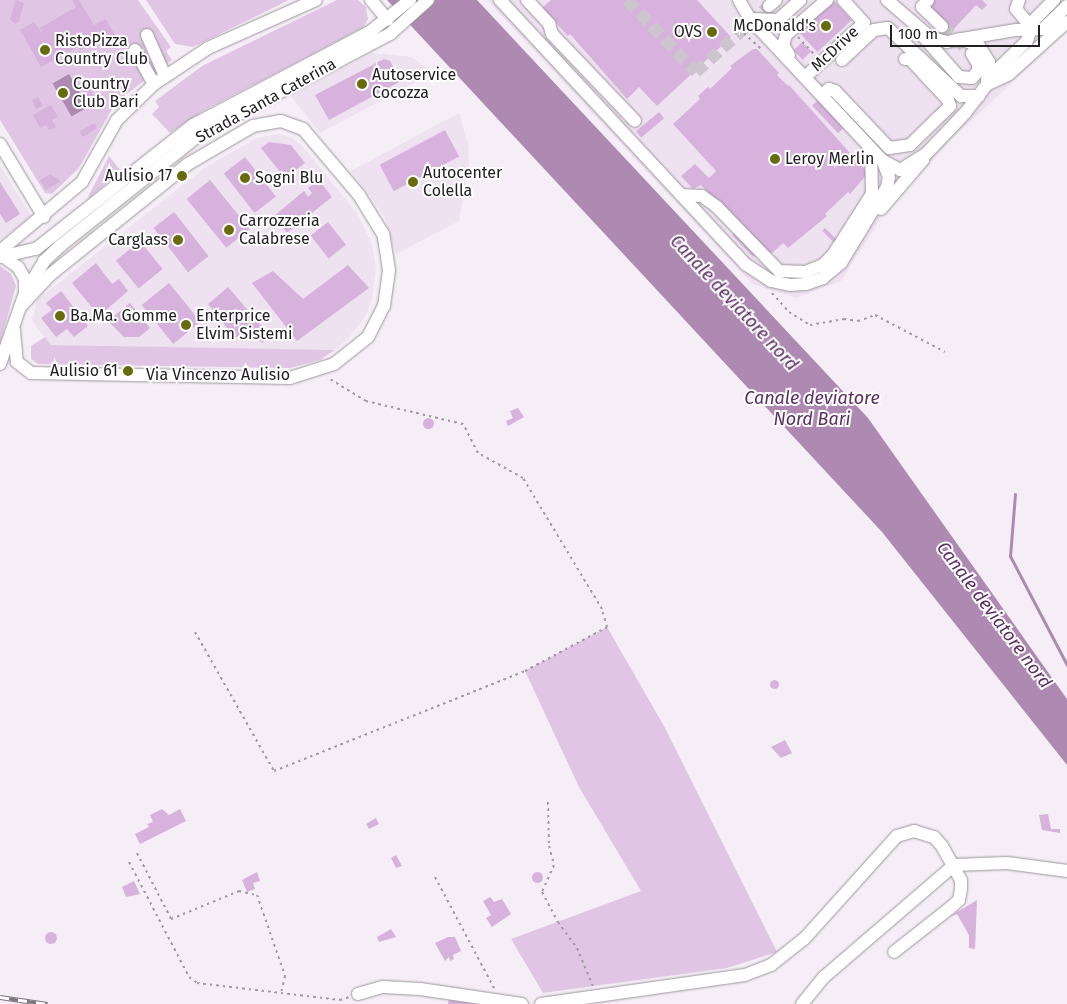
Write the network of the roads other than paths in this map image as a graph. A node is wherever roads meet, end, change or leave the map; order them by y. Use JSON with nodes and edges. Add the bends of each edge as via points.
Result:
{"nodes":[{"id":1,"x":316,"y":0,"type":"edge"},
{"id":2,"x":371,"y":0,"type":"edge"},
{"id":3,"x":410,"y":0,"type":"edge"},
{"id":4,"x":428,"y":0,"type":"edge"},
{"id":5,"x":500,"y":0,"type":"edge"},
{"id":6,"x":527,"y":0,"type":"edge"},
{"id":7,"x":740,"y":0,"type":"edge"},
{"id":8,"x":800,"y":0,"type":"edge"},
{"id":9,"x":827,"y":0,"type":"edge"},
{"id":10,"x":843,"y":0,"type":"edge"},
{"id":11,"x":887,"y":0,"type":"edge"},
{"id":12,"x":1019,"y":0,"type":"edge"},
{"id":13,"x":1054,"y":0,"type":"edge"},
{"id":14,"x":921,"y":2,"type":"edge"},
{"id":15,"x":1067,"y":6,"type":"edge"},
{"id":16,"x":395,"y":19,"type":"junction"},
{"id":17,"x":750,"y":19,"type":"junction"},
{"id":18,"x":778,"y":20,"type":"junction"},
{"id":19,"x":1067,"y":22,"type":"edge"},
{"id":20,"x":942,"y":26,"type":"tunnel mouth"},
{"id":21,"x":1033,"y":28,"type":"junction"},
{"id":22,"x":555,"y":31,"type":"junction"},
{"id":23,"x":920,"y":31,"type":"junction"},
{"id":24,"x":147,"y":35,"type":"dead end"},
{"id":25,"x":960,"y":39,"type":"junction"},
{"id":26,"x":770,"y":41,"type":"junction"},
{"id":27,"x":541,"y":47,"type":"junction"},
{"id":28,"x":136,"y":50,"type":"dead end"},
{"id":29,"x":972,"y":54,"type":"tunnel mouth"},
{"id":30,"x":905,"y":59,"type":"dead end"},
{"id":31,"x":843,"y":63,"type":"dead end"},
{"id":32,"x":793,"y":64,"type":"junction"},
{"id":33,"x":165,"y":76,"type":"junction"},
{"id":34,"x":806,"y":77,"type":"junction"},
{"id":35,"x":154,"y":84,"type":"junction"},
{"id":36,"x":986,"y":86,"type":"junction"},
{"id":37,"x":842,"y":89,"type":"dead end"},
{"id":38,"x":822,"y":95,"type":"junction"},
{"id":39,"x":978,"y":96,"type":"junction"},
{"id":40,"x":940,"y":108,"type":"dead end"},
{"id":41,"x":635,"y":121,"type":"dead end"},
{"id":42,"x":0,"y":144,"type":"edge"},
{"id":43,"x":898,"y":147,"type":"junction"},
{"id":44,"x":871,"y":149,"type":"junction"},
{"id":45,"x":926,"y":154,"type":"junction"},
{"id":46,"x":882,"y":160,"type":"junction"},
{"id":47,"x":681,"y":195,"type":"junction"},
{"id":48,"x":692,"y":207,"type":"junction"},
{"id":49,"x":44,"y":217,"type":"junction"},
{"id":50,"x":872,"y":217,"type":"junction"},
{"id":51,"x":734,"y":234,"type":"dead end"},
{"id":52,"x":1,"y":255,"type":"edge"},
{"id":53,"x":23,"y":299,"type":"junction"},
{"id":54,"x":14,"y":330,"type":"junction"},
{"id":55,"x":0,"y":364,"type":"edge"},
{"id":56,"x":954,"y":866,"type":"junction"},
{"id":57,"x":1067,"y":871,"type":"edge"},
{"id":58,"x":894,"y":952,"type":"dead end"},
{"id":59,"x":358,"y":994,"type":"road end"},
{"id":60,"x":522,"y":1004,"type":"edge"},
{"id":61,"x":541,"y":1004,"type":"edge"},
{"id":62,"x":802,"y":1004,"type":"edge"}],
"edges":[{"from":1,"to":33,"type":"street","via":[[208,48]]},
{"from":2,"to":16,"type":"street"},
{"from":3,"to":16,"type":"street","name":"Strada Santa Caterina"},
{"from":4,"to":16,"type":"street","name":"Strada Santa Caterina"},
{"from":5,"to":27,"type":"street"},
{"from":6,"to":22,"type":"street"},
{"from":7,"to":17,"type":"street"},
{"from":8,"to":18,"type":"street"},
{"from":9,"to":32,"type":"street","name":"McDrive","via":[[783,39],[782,45]]},
{"from":10,"to":34,"type":"street","name":"McDrive","via":[[864,23]]},
{"from":11,"to":23,"type":"street"},
{"from":12,"to":21,"type":"street","via":[[1016,9]]},
{"from":13,"to":21,"type":"street","via":[[1033,21]]},
{"from":14,"to":20,"type":"street"},
{"from":15,"to":21,"type":"street","via":[[1043,29]]},
{"from":16,"to":52,"type":"street","name":"Strada Santa Caterina","via":[[192,125],[36,249]]},
{"from":16,"to":53,"type":"street","name":"Strada Santa Caterina","via":[[390,34],[199,136],[60,246],[44,261]]},
{"from":17,"to":18,"type":"street"},
{"from":17,"to":26,"type":"street"},
{"from":18,"to":26,"type":"street"},
{"from":19,"to":36,"type":"street","via":[[1010,74]]},
{"from":21,"to":25,"type":"street"},
{"from":21,"to":36,"type":"street","via":[[1027,41]]},
{"from":22,"to":27,"type":"street"},
{"from":22,"to":41,"type":"street"},
{"from":23,"to":25,"type":"street","via":[[939,41]]},
{"from":23,"to":29,"type":"street","via":[[932,50],[959,77],[972,78],[978,71]]},
{"from":24,"to":33,"type":"street"},
{"from":25,"to":36,"type":"street","via":[[979,46],[987,57],[990,68]]},
{"from":26,"to":32,"type":"street"},
{"from":27,"to":47,"type":"street"},
{"from":28,"to":35,"type":"street"},
{"from":30,"to":43,"type":"street","via":[[916,66],[950,106],[910,145]]},
{"from":31,"to":39,"type":"street","via":[[874,30],[884,29],[955,92],[969,98]]},
{"from":32,"to":34,"type":"street"},
{"from":33,"to":35,"type":"street"},
{"from":34,"to":38,"type":"street"},
{"from":35,"to":49,"type":"street","via":[[117,120],[82,182]]},
{"from":36,"to":39,"type":"street"},
{"from":37,"to":43,"type":"street"},
{"from":38,"to":43,"type":"street","via":[[829,89],[835,91],[889,148]]},
{"from":38,"to":44,"type":"street"},
{"from":39,"to":45,"type":"street"},
{"from":40,"to":43,"type":"street"},
{"from":42,"to":49,"type":"street"},
{"from":44,"to":46,"type":"street"},
{"from":44,"to":47,"type":"street","via":[[872,194],[833,255],[823,265],[805,272],[779,271],[717,207],[702,196]]},
{"from":45,"to":46,"type":"street","via":[[900,170]]},
{"from":45,"to":50,"type":"street","via":[[918,170]]},
{"from":46,"to":50,"type":"street","via":[[888,182]]},
{"from":47,"to":48,"type":"street"},
{"from":48,"to":50,"type":"street","via":[[749,268],[771,281],[799,285],[832,272]]},
{"from":48,"to":51,"type":"street","via":[[714,214]]},
{"from":49,"to":52,"type":"street"},
{"from":52,"to":53,"type":"street","via":[[18,266],[25,278]]},
{"from":53,"to":54,"type":"street","name":"Strada Santa Caterina"},
{"from":53,"to":54,"type":"street","name":"Via Vincenzo Aulisio","via":[[188,164],[253,126],[281,121],[303,129],[359,195],[383,234],[389,270],[384,306],[368,337],[334,364],[290,378],[31,373],[17,362]]},
{"from":54,"to":55,"type":"street","name":"Strada Santa Caterina"},
{"from":56,"to":57,"type":"street","via":[[998,863]]},
{"from":56,"to":58,"type":"street","via":[[961,880],[959,900]]},
{"from":56,"to":61,"type":"street","via":[[934,837],[914,831],[905,832],[897,836],[805,938],[771,965],[745,975]]},
{"from":56,"to":62,"type":"street","via":[[824,978]]},
{"from":59,"to":60,"type":"street","via":[[383,987]]}]}
